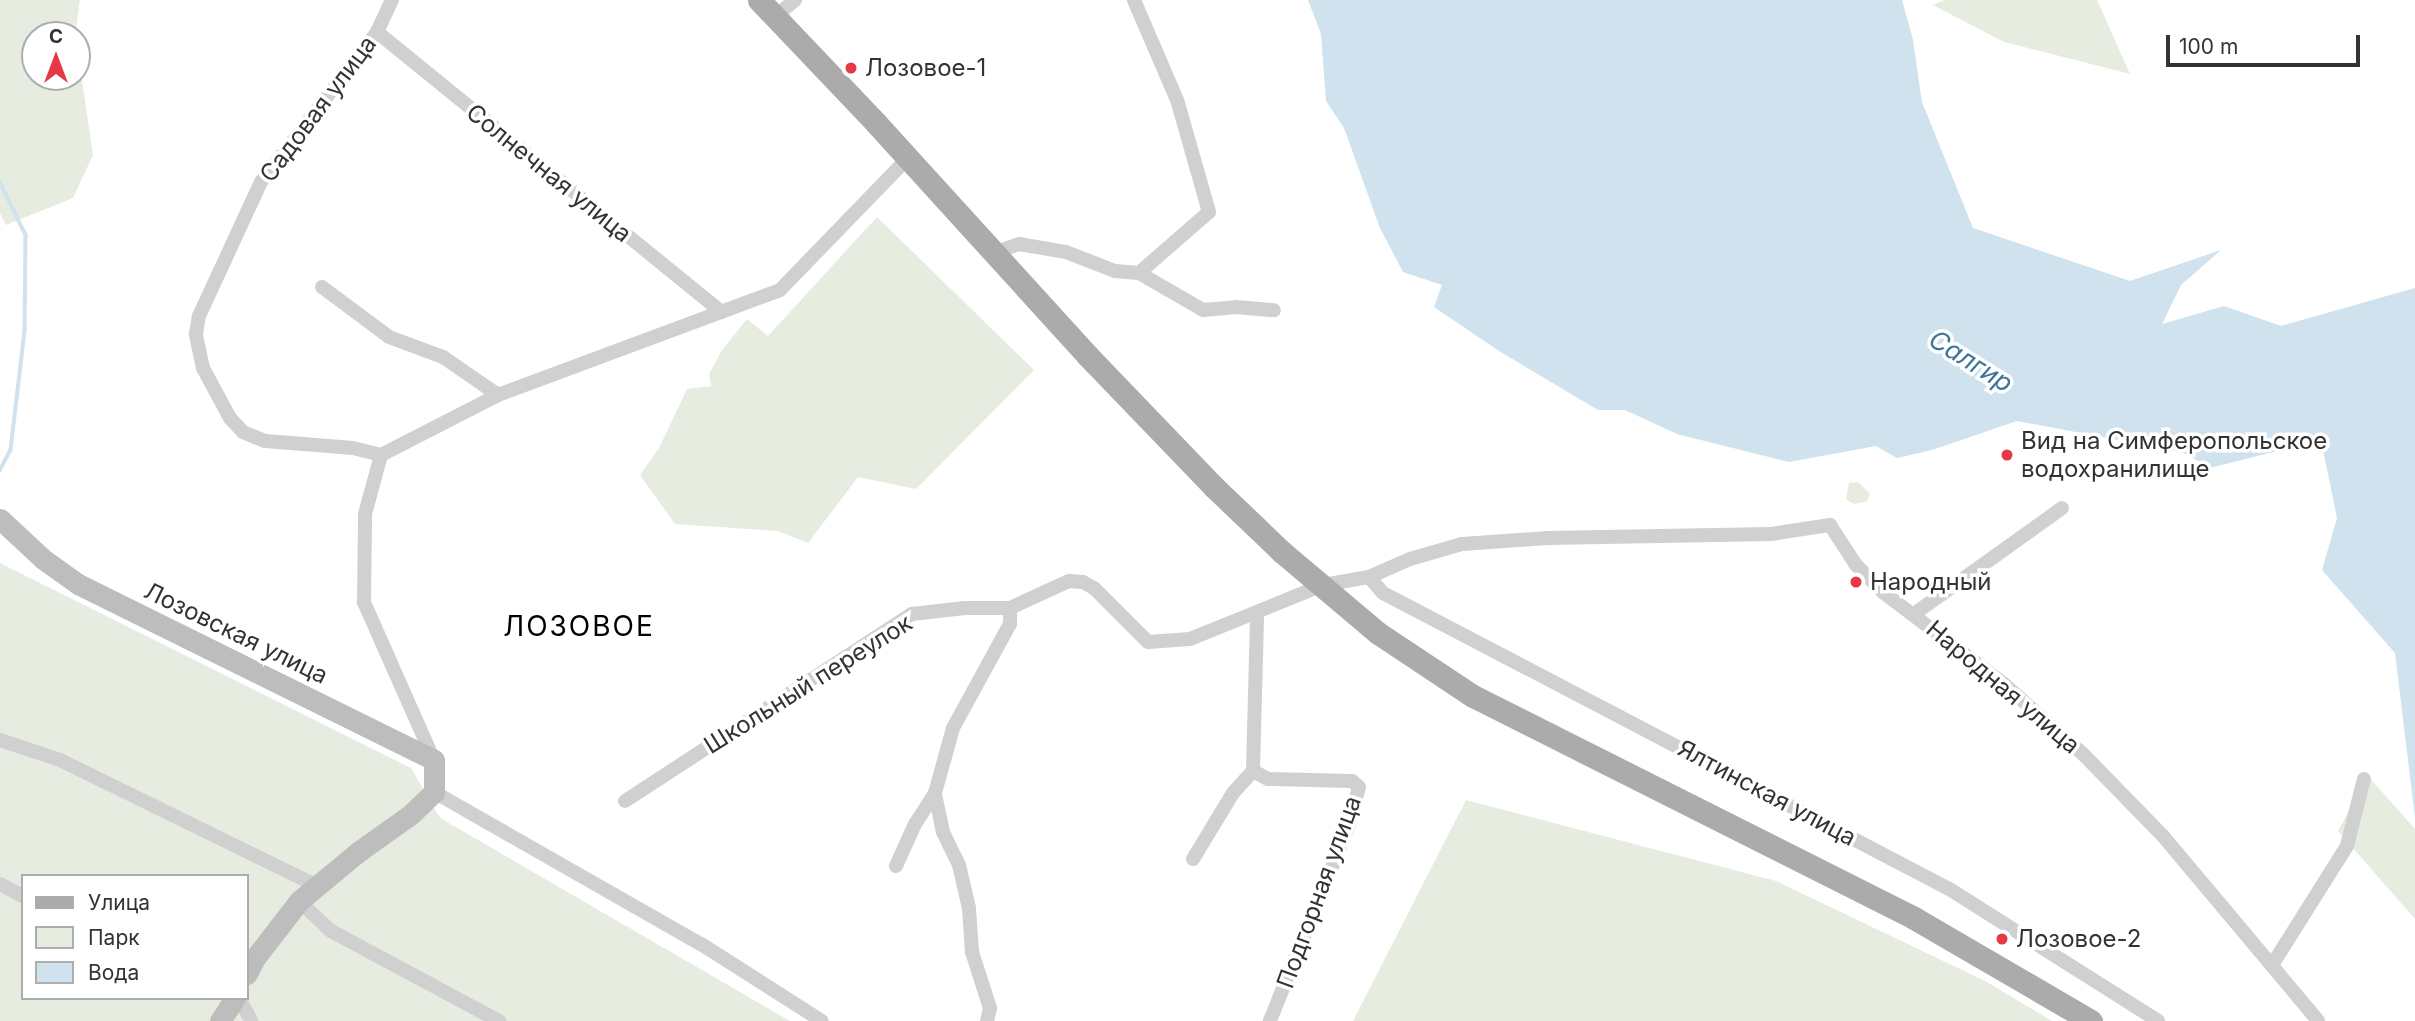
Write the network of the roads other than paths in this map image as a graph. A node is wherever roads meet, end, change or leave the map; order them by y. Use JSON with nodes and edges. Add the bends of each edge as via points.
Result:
{"nodes":[{"id":1,"x":392,"y":0,"type":"edge"},
{"id":2,"x":759,"y":0,"type":"edge"},
{"id":3,"x":795,"y":0,"type":"edge"},
{"id":4,"x":1134,"y":0,"type":"edge"},
{"id":5,"x":776,"y":16,"type":"junction"},
{"id":6,"x":377,"y":32,"type":"junction"},
{"id":7,"x":908,"y":158,"type":"junction"},
{"id":8,"x":993,"y":253,"type":"junction"},
{"id":9,"x":1139,"y":273,"type":"junction"},
{"id":10,"x":322,"y":287,"type":"dead end"},
{"id":11,"x":1274,"y":310,"type":"dead end"},
{"id":12,"x":722,"y":312,"type":"junction"},
{"id":13,"x":499,"y":395,"type":"junction"},
{"id":14,"x":381,"y":454,"type":"junction"},
{"id":15,"x":2062,"y":509,"type":"dead end"},
{"id":16,"x":0,"y":519,"type":"edge"},
{"id":17,"x":1369,"y":577,"type":"junction"},
{"id":18,"x":1083,"y":582,"type":"joint"},
{"id":19,"x":1323,"y":585,"type":"junction"},
{"id":20,"x":1010,"y":608,"type":"junction"},
{"id":21,"x":1257,"y":614,"type":"junction"},
{"id":22,"x":1914,"y":614,"type":"junction"},
{"id":23,"x":0,"y":740,"type":"edge"},
{"id":24,"x":434,"y":760,"type":"junction"},
{"id":25,"x":1253,"y":771,"type":"junction"},
{"id":26,"x":2364,"y":779,"type":"dead end"},
{"id":27,"x":434,"y":792,"type":"junction"},
{"id":28,"x":934,"y":793,"type":"junction"},
{"id":29,"x":625,"y":801,"type":"dead end"},
{"id":30,"x":1193,"y":859,"type":"dead end"},
{"id":31,"x":896,"y":866,"type":"dead end"},
{"id":32,"x":0,"y":884,"type":"edge"},
{"id":33,"x":317,"y":886,"type":"junction"},
{"id":34,"x":21,"y":895,"type":"edge"},
{"id":35,"x":299,"y":901,"type":"junction"},
{"id":36,"x":2272,"y":965,"type":"junction"},
{"id":37,"x":248,"y":972,"type":"edge"},
{"id":38,"x":236,"y":1000,"type":"edge"},
{"id":39,"x":238,"y":1000,"type":"edge"},
{"id":40,"x":220,"y":1021,"type":"edge"},
{"id":41,"x":251,"y":1021,"type":"edge"},
{"id":42,"x":499,"y":1021,"type":"edge"},
{"id":43,"x":822,"y":1021,"type":"edge"},
{"id":44,"x":987,"y":1021,"type":"edge"},
{"id":45,"x":1270,"y":1021,"type":"edge"},
{"id":46,"x":2091,"y":1021,"type":"edge"},
{"id":47,"x":2158,"y":1021,"type":"edge"},
{"id":48,"x":2318,"y":1021,"type":"edge"}],
"edges":[{"from":1,"to":6,"type":"street","name":"Садовая улица"},
{"from":2,"to":5,"type":"main road"},
{"from":3,"to":5,"type":"street"},
{"from":4,"to":9,"type":"street","via":[[1177,100],[1209,212]]},
{"from":5,"to":7,"type":"main road"},
{"from":6,"to":12,"type":"street","name":"Солнечная улица"},
{"from":6,"to":14,"type":"street","name":"Садовая улица","via":[[261,182],[196,334],[203,368],[230,418],[243,432],[265,440]]},
{"from":7,"to":8,"type":"main road"},
{"from":7,"to":12,"type":"street","via":[[780,290]]},
{"from":8,"to":9,"type":"street","via":[[1019,244],[1066,252],[1115,271]]},
{"from":8,"to":19,"type":"main road","via":[[1214,487]]},
{"from":9,"to":11,"type":"street","via":[[1202,310]]},
{"from":10,"to":13,"type":"street","via":[[389,337],[443,357]]},
{"from":12,"to":13,"type":"street"},
{"from":13,"to":14,"type":"street"},
{"from":14,"to":24,"type":"street","via":[[365,514],[364,602]]},
{"from":15,"to":22,"type":"street"},
{"from":16,"to":24,"type":"main road","name":"Лозовская улица","via":[[78,584]]},
{"from":17,"to":19,"type":"street","name":"Народная улица"},
{"from":17,"to":22,"type":"street","name":"Народная улица","via":[[1462,544],[1771,534],[1830,525],[1856,565]]},
{"from":17,"to":47,"type":"street","name":"Ялтинская улица","via":[[1383,593],[1951,890]]},
{"from":18,"to":20,"type":"street","name":"Школьный переулок","via":[[1069,581]]},
{"from":18,"to":21,"type":"street","name":"Народная улица","via":[[1148,642],[1190,639]]},
{"from":19,"to":21,"type":"street","name":"Народная улица"},
{"from":19,"to":46,"type":"main road","via":[[1378,633],[1473,696],[1914,918]]},
{"from":20,"to":28,"type":"street","via":[[1010,624],[953,728]]},
{"from":20,"to":29,"type":"street","name":"Школьный переулок","via":[[912,614]]},
{"from":21,"to":25,"type":"street"},
{"from":22,"to":36,"type":"street","name":"Народная улица","via":[[2083,754],[2163,836]]},
{"from":23,"to":33,"type":"street","via":[[60,760]]},
{"from":24,"to":27,"type":"main road"},
{"from":25,"to":30,"type":"street","via":[[1233,793]]},
{"from":25,"to":45,"type":"street","name":"Подгорная улица","via":[[1268,779],[1352,781],[1359,787],[1349,825]]},
{"from":26,"to":36,"type":"street","via":[[2347,846]]},
{"from":27,"to":33,"type":"main road"},
{"from":27,"to":43,"type":"street","via":[[701,943]]},
{"from":28,"to":31,"type":"street"},
{"from":28,"to":44,"type":"street","via":[[969,908],[972,952],[990,1008]]},
{"from":32,"to":34,"type":"street"},
{"from":33,"to":35,"type":"main road"},
{"from":35,"to":37,"type":"main road"},
{"from":35,"to":42,"type":"street","via":[[331,931]]},
{"from":36,"to":48,"type":"street","name":"Народная улица"},
{"from":38,"to":40,"type":"main road"},
{"from":39,"to":41,"type":"street"}]}
